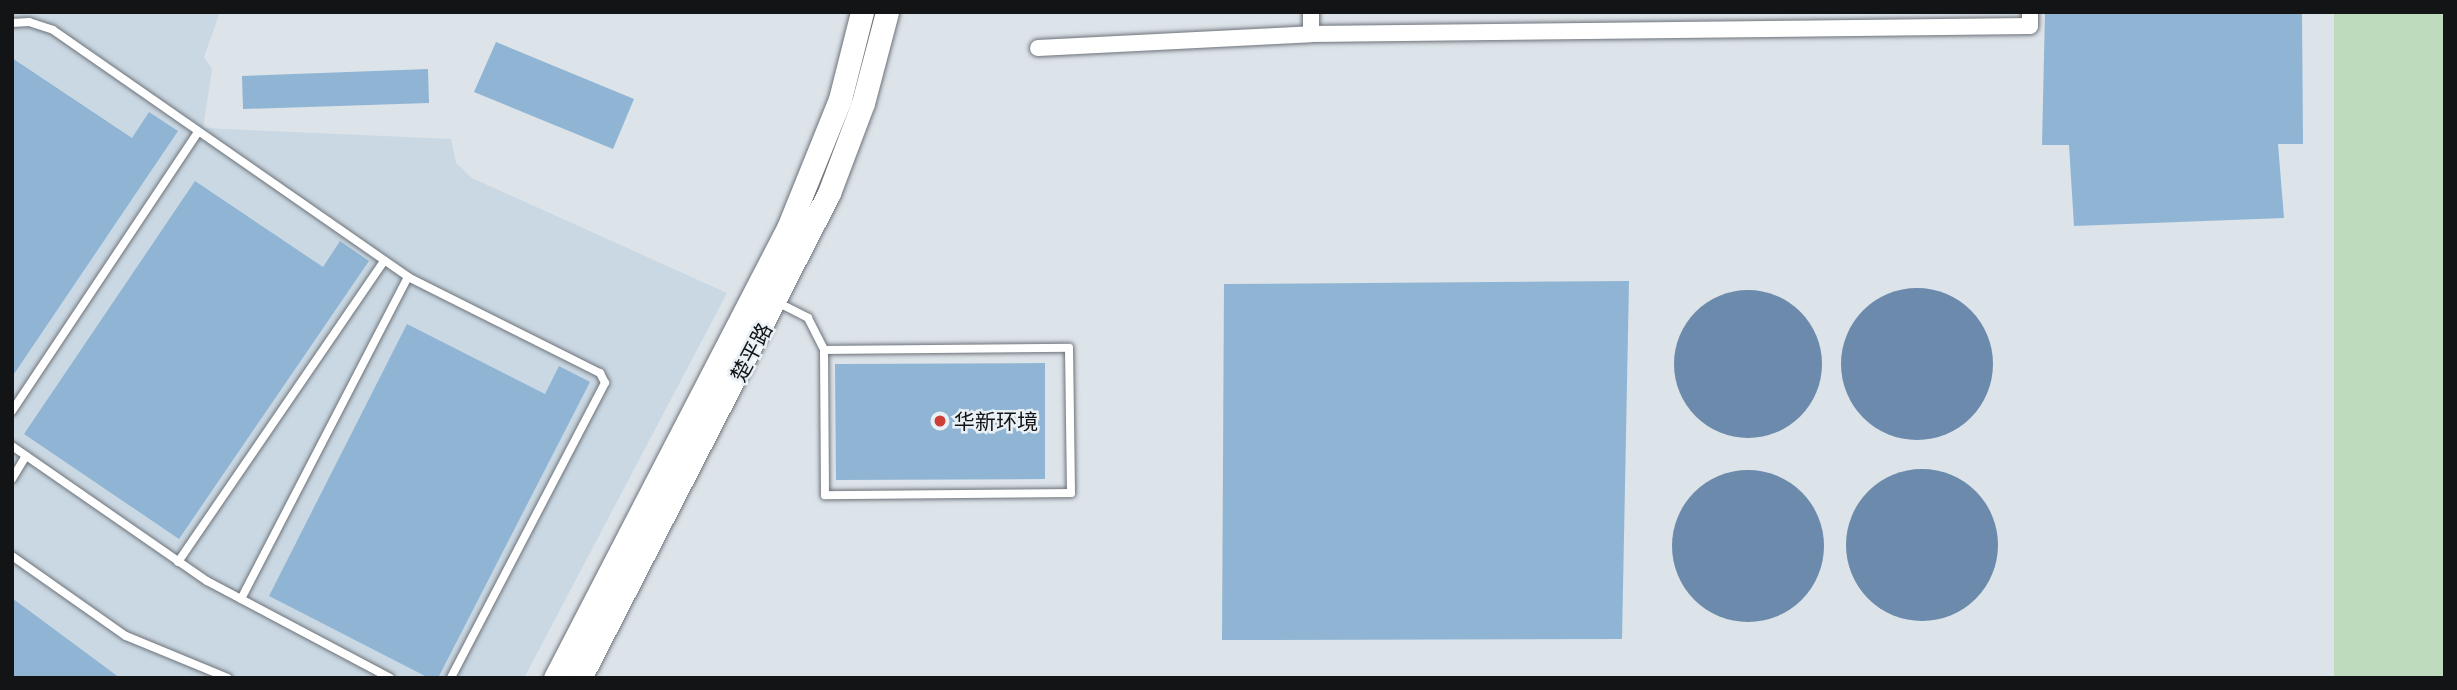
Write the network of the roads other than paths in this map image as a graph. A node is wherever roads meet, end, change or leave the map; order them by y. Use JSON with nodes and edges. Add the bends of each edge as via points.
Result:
{"nodes":[{"id":1,"x":862,"y":12,"type":"edge"},
{"id":2,"x":887,"y":12,"type":"edge"},
{"id":3,"x":1311,"y":12,"type":"edge"},
{"id":4,"x":2030,"y":12,"type":"edge"},
{"id":5,"x":12,"y":23,"type":"edge"},
{"id":6,"x":1311,"y":34,"type":"junction"},
{"id":7,"x":1038,"y":48,"type":"dead end"},
{"id":8,"x":198,"y":132,"type":"junction"},
{"id":9,"x":384,"y":261,"type":"junction"},
{"id":10,"x":408,"y":277,"type":"junction"},
{"id":11,"x":777,"y":302,"type":"junction"},
{"id":12,"x":824,"y":350,"type":"junction"},
{"id":13,"x":12,"y":411,"type":"edge"},
{"id":14,"x":12,"y":446,"type":"edge"},
{"id":15,"x":26,"y":456,"type":"junction"},
{"id":16,"x":12,"y":479,"type":"edge"},
{"id":17,"x":12,"y":555,"type":"edge"},
{"id":18,"x":178,"y":562,"type":"junction"},
{"id":19,"x":241,"y":599,"type":"junction"},
{"id":20,"x":228,"y":678,"type":"edge"},
{"id":21,"x":390,"y":678,"type":"edge"},
{"id":22,"x":451,"y":678,"type":"edge"},
{"id":23,"x":555,"y":678,"type":"edge"},
{"id":24,"x":580,"y":678,"type":"edge"}],
"edges":[{"from":1,"to":23,"type":"main road","name":"楚平路","via":[[840,99],[788,228]]},
{"from":2,"to":11,"type":"main road","name":"楚平路","via":[[842,159]]},
{"from":3,"to":6,"type":"street"},
{"from":4,"to":6,"type":"street","via":[[2030,26]]},
{"from":5,"to":8,"type":"lane","via":[[29,22],[53,30]]},
{"from":6,"to":7,"type":"street"},
{"from":8,"to":9,"type":"lane"},
{"from":8,"to":13,"type":"lane"},
{"from":9,"to":10,"type":"lane"},
{"from":9,"to":18,"type":"lane"},
{"from":10,"to":19,"type":"lane"},
{"from":10,"to":22,"type":"lane","via":[[600,373],[605,383]]},
{"from":11,"to":12,"type":"lane","via":[[808,318]]},
{"from":11,"to":24,"type":"main road","name":"楚平路"},
{"from":12,"to":12,"type":"lane","via":[[825,495],[1071,493],[1069,348]]},
{"from":14,"to":15,"type":"lane"},
{"from":15,"to":16,"type":"lane"},
{"from":15,"to":18,"type":"lane"},
{"from":17,"to":20,"type":"lane","via":[[126,636]]},
{"from":18,"to":19,"type":"lane"},
{"from":19,"to":21,"type":"lane"}]}
